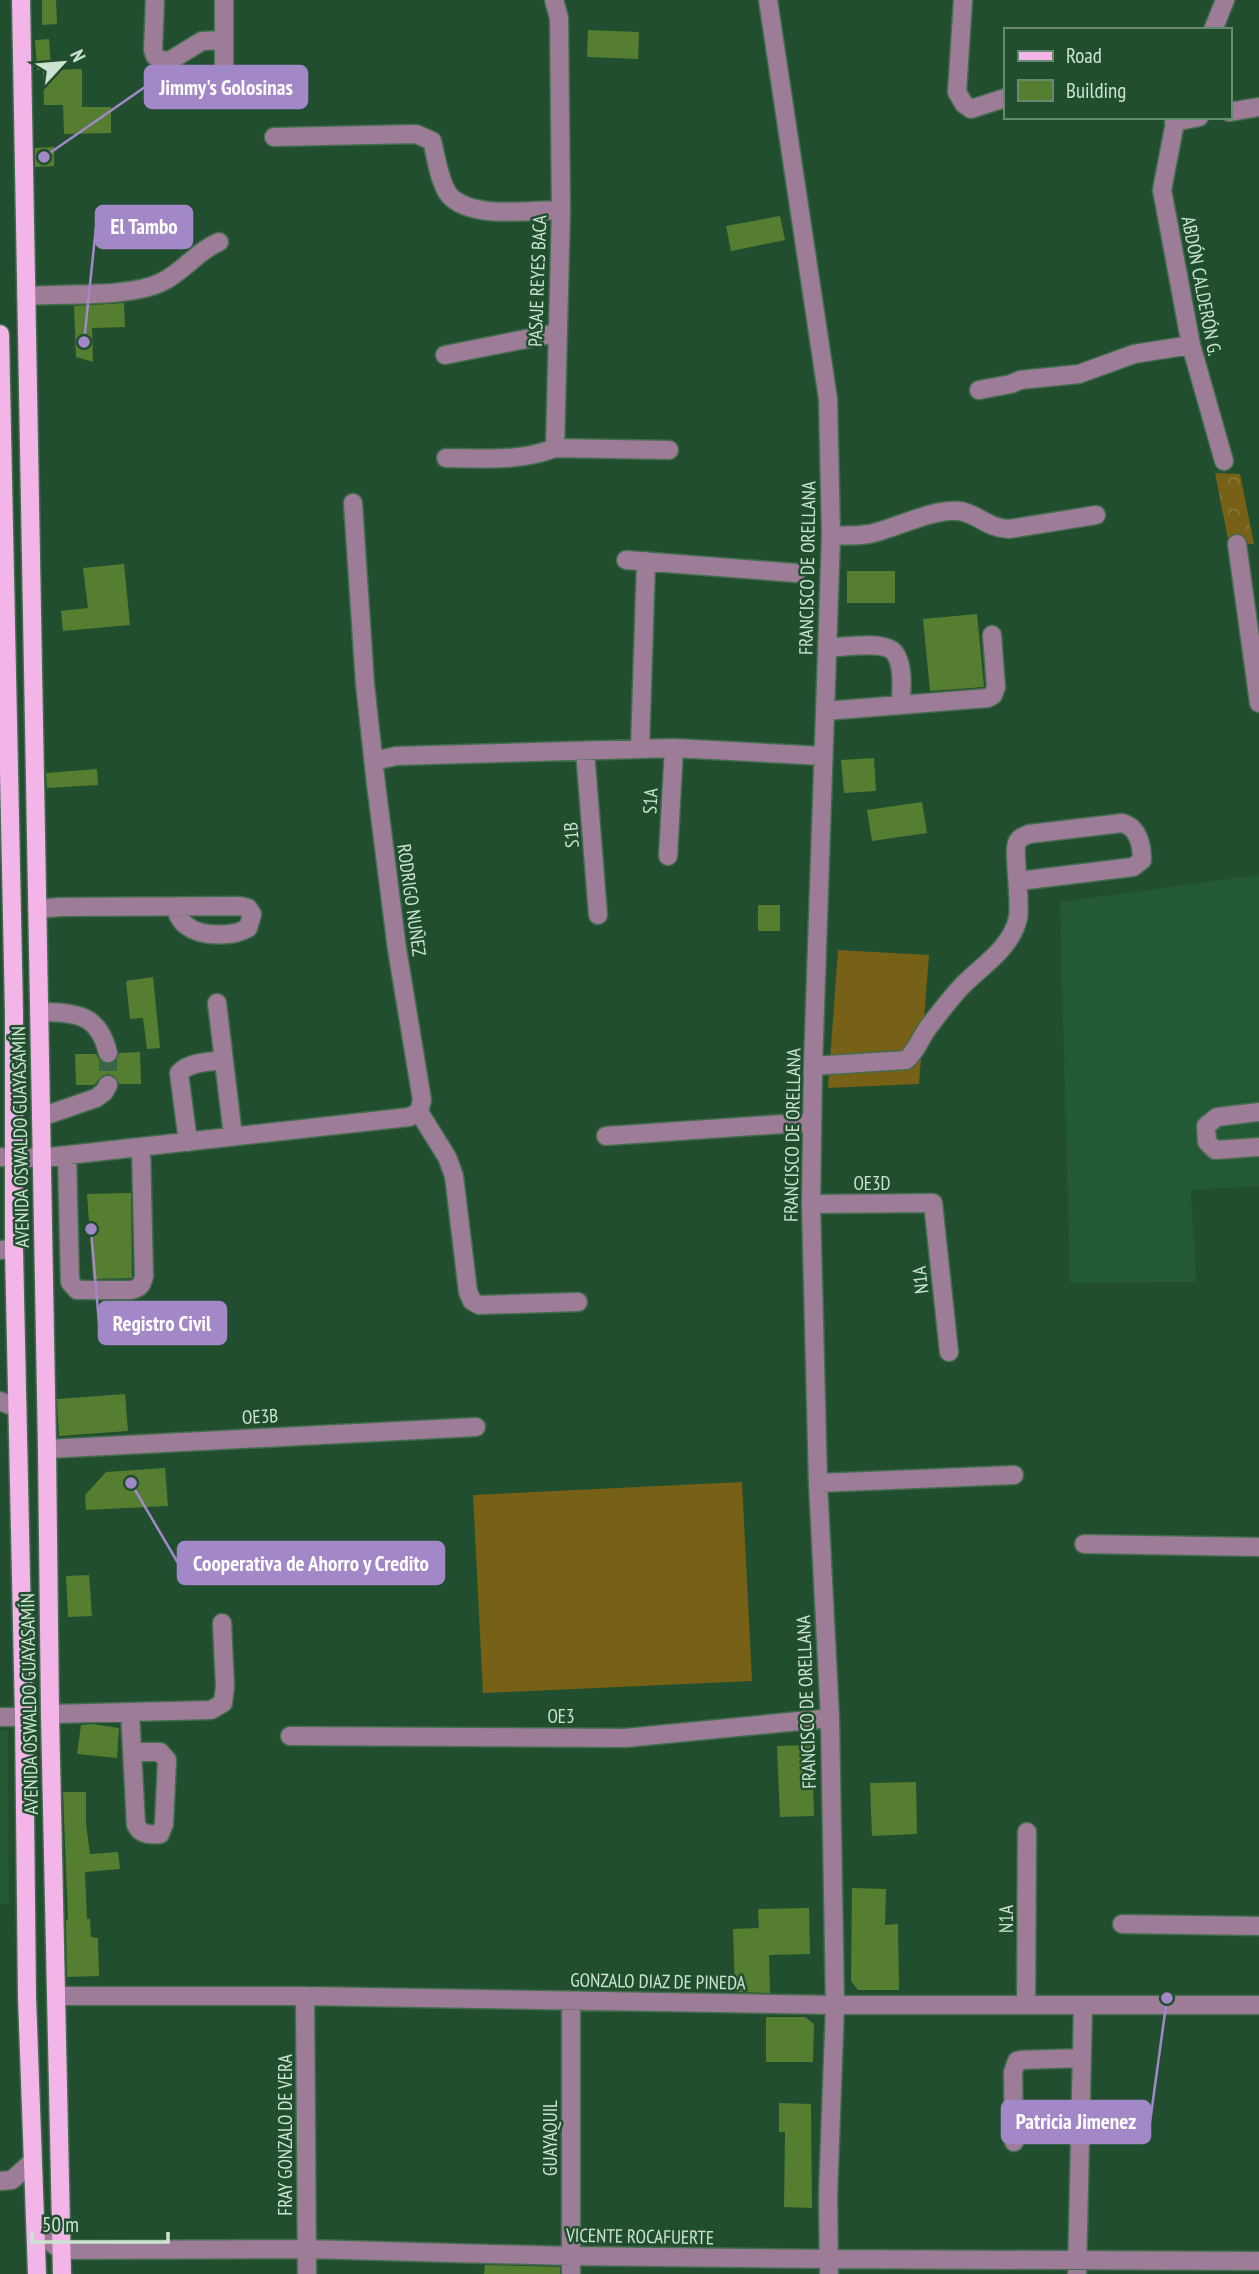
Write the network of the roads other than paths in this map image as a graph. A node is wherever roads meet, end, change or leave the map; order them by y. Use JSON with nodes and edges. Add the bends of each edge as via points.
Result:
{"nodes":[{"id":1,"x":21,"y":0,"type":"edge"},
{"id":2,"x":155,"y":0,"type":"edge"},
{"id":3,"x":224,"y":0,"type":"edge"},
{"id":4,"x":768,"y":0,"type":"edge"},
{"id":5,"x":964,"y":0,"type":"edge"},
{"id":6,"x":1225,"y":0,"type":"edge"},
{"id":7,"x":557,"y":2,"type":"edge"},
{"id":8,"x":1214,"y":28,"type":"edge"},
{"id":9,"x":224,"y":40,"type":"junction"},
{"id":10,"x":224,"y":65,"type":"dead end"},
{"id":11,"x":1004,"y":98,"type":"edge"},
{"id":12,"x":1259,"y":107,"type":"edge"},
{"id":13,"x":1231,"y":112,"type":"edge"},
{"id":14,"x":1175,"y":119,"type":"edge"},
{"id":15,"x":274,"y":137,"type":"dead end"},
{"id":16,"x":561,"y":209,"type":"junction"},
{"id":17,"x":219,"y":242,"type":"dead end"},
{"id":18,"x":26,"y":296,"type":"junction"},
{"id":19,"x":0,"y":334,"type":"edge"},
{"id":20,"x":556,"y":334,"type":"junction"},
{"id":21,"x":1191,"y":345,"type":"junction"},
{"id":22,"x":445,"y":355,"type":"dead end"},
{"id":23,"x":0,"y":387,"type":"edge"},
{"id":24,"x":979,"y":390,"type":"dead end"},
{"id":25,"x":555,"y":448,"type":"junction"},
{"id":26,"x":1,"y":449,"type":"edge"},
{"id":27,"x":669,"y":450,"type":"dead end"},
{"id":28,"x":446,"y":458,"type":"dead end"},
{"id":29,"x":1224,"y":461,"type":"dead end"},
{"id":30,"x":1,"y":483,"type":"edge"},
{"id":31,"x":353,"y":503,"type":"dead end"},
{"id":32,"x":1096,"y":515,"type":"dead end"},
{"id":33,"x":831,"y":535,"type":"junction"},
{"id":34,"x":1237,"y":544,"type":"dead end"},
{"id":35,"x":626,"y":560,"type":"dead end"},
{"id":36,"x":646,"y":561,"type":"junction"},
{"id":37,"x":796,"y":573,"type":"dead end"},
{"id":38,"x":992,"y":635,"type":"dead end"},
{"id":39,"x":828,"y":648,"type":"junction"},
{"id":40,"x":1256,"y":651,"type":"edge"},
{"id":41,"x":1259,"y":704,"type":"edge"},
{"id":42,"x":901,"y":705,"type":"junction"},
{"id":43,"x":825,"y":711,"type":"junction"},
{"id":44,"x":674,"y":748,"type":"junction"},
{"id":45,"x":640,"y":749,"type":"junction"},
{"id":46,"x":585,"y":751,"type":"junction"},
{"id":47,"x":4,"y":754,"type":"edge"},
{"id":48,"x":823,"y":756,"type":"junction"},
{"id":49,"x":374,"y":761,"type":"junction"},
{"id":50,"x":5,"y":837,"type":"edge"},
{"id":51,"x":668,"y":856,"type":"dead end"},
{"id":52,"x":1019,"y":881,"type":"junction"},
{"id":53,"x":175,"y":908,"type":"dead end"},
{"id":54,"x":37,"y":909,"type":"junction"},
{"id":55,"x":598,"y":915,"type":"dead end"},
{"id":56,"x":6,"y":930,"type":"edge"},
{"id":57,"x":217,"y":1003,"type":"dead end"},
{"id":58,"x":39,"y":1012,"type":"junction"},
{"id":59,"x":108,"y":1053,"type":"tunnel mouth"},
{"id":60,"x":223,"y":1060,"type":"junction"},
{"id":61,"x":813,"y":1066,"type":"junction"},
{"id":62,"x":108,"y":1085,"type":"dead end"},
{"id":63,"x":419,"y":1112,"type":"junction"},
{"id":64,"x":1259,"y":1112,"type":"edge"},
{"id":65,"x":41,"y":1117,"type":"junction"},
{"id":66,"x":812,"y":1122,"type":"junction"},
{"id":67,"x":233,"y":1136,"type":"junction"},
{"id":68,"x":607,"y":1136,"type":"dead end"},
{"id":69,"x":188,"y":1142,"type":"junction"},
{"id":70,"x":141,"y":1147,"type":"junction"},
{"id":71,"x":1259,"y":1147,"type":"edge"},
{"id":72,"x":67,"y":1155,"type":"junction"},
{"id":73,"x":7,"y":1157,"type":"edge"},
{"id":74,"x":41,"y":1158,"type":"junction"},
{"id":75,"x":933,"y":1203,"type":"joint"},
{"id":76,"x":811,"y":1204,"type":"junction"},
{"id":77,"x":7,"y":1250,"type":"edge"},
{"id":78,"x":578,"y":1301,"type":"dead end"},
{"id":79,"x":949,"y":1352,"type":"dead end"},
{"id":80,"x":8,"y":1405,"type":"edge"},
{"id":81,"x":476,"y":1427,"type":"dead end"},
{"id":82,"x":47,"y":1448,"type":"junction"},
{"id":83,"x":1014,"y":1475,"type":"dead end"},
{"id":84,"x":818,"y":1483,"type":"junction"},
{"id":85,"x":1083,"y":1544,"type":"dead end"},
{"id":86,"x":1259,"y":1546,"type":"edge"},
{"id":87,"x":222,"y":1623,"type":"dead end"},
{"id":88,"x":130,"y":1712,"type":"junction"},
{"id":89,"x":50,"y":1714,"type":"junction"},
{"id":90,"x":0,"y":1717,"type":"edge"},
{"id":91,"x":24,"y":1717,"type":"junction"},
{"id":92,"x":830,"y":1718,"type":"junction"},
{"id":93,"x":290,"y":1736,"type":"dead end"},
{"id":94,"x":132,"y":1752,"type":"dead end"},
{"id":95,"x":1027,"y":1832,"type":"dead end"},
{"id":96,"x":1122,"y":1924,"type":"dead end"},
{"id":97,"x":1259,"y":1927,"type":"edge"},
{"id":98,"x":56,"y":1996,"type":"junction"},
{"id":99,"x":305,"y":1996,"type":"junction"},
{"id":100,"x":571,"y":2001,"type":"junction"},
{"id":101,"x":835,"y":2004,"type":"junction"},
{"id":102,"x":1026,"y":2005,"type":"junction"},
{"id":103,"x":1259,"y":2005,"type":"edge"},
{"id":104,"x":1083,"y":2006,"type":"junction"},
{"id":105,"x":1082,"y":2058,"type":"junction"},
{"id":106,"x":1014,"y":2142,"type":"dead end"},
{"id":107,"x":32,"y":2162,"type":"junction"},
{"id":108,"x":0,"y":2181,"type":"edge"},
{"id":109,"x":36,"y":2220,"type":"junction"},
{"id":110,"x":306,"y":2249,"type":"junction"},
{"id":111,"x":61,"y":2250,"type":"junction"},
{"id":112,"x":1259,"y":2261,"type":"edge"},
{"id":113,"x":571,"y":2265,"type":"edge"},
{"id":114,"x":829,"y":2267,"type":"edge"},
{"id":115,"x":1077,"y":2267,"type":"edge"},
{"id":116,"x":37,"y":2274,"type":"edge"},
{"id":117,"x":62,"y":2274,"type":"edge"},
{"id":118,"x":307,"y":2274,"type":"edge"}],
"edges":[{"from":1,"to":18,"type":"main road","name":"AVENIDA OSWALDO GUAYASAMÍN"},
{"from":2,"to":9,"type":"street","via":[[153,50],[162,61],[202,41]]},
{"from":3,"to":9,"type":"street"},
{"from":4,"to":33,"type":"street","name":"FRANCISCO DE ORELLANA","via":[[828,399]]},
{"from":5,"to":11,"type":"street","via":[[957,92],[971,109]]},
{"from":6,"to":8,"type":"street"},
{"from":7,"to":16,"type":"street","name":"PASAJE REYES BACA"},
{"from":9,"to":10,"type":"street"},
{"from":12,"to":13,"type":"street"},
{"from":14,"to":21,"type":"street","name":"ABDÓN CALDERÓN G.","via":[[1162,190]]},
{"from":15,"to":16,"type":"street","via":[[416,134],[432,141],[451,197],[466,205],[491,212]]},
{"from":16,"to":20,"type":"street","name":"PASAJE REYES BACA"},
{"from":17,"to":18,"type":"street","via":[[205,247],[165,281],[149,287]]},
{"from":18,"to":54,"type":"main road","name":"AVENIDA OSWALDO GUAYASAMÍN"},
{"from":19,"to":23,"type":"main road","name":"AVENIDA OSWALDO GUAYASAMÍN"},
{"from":20,"to":22,"type":"street"},
{"from":20,"to":25,"type":"street","name":"PASAJE REYES BACA"},
{"from":21,"to":24,"type":"street","via":[[1134,354],[1079,374]]},
{"from":21,"to":29,"type":"street","name":"ABDÓN CALDERÓN G."},
{"from":23,"to":26,"type":"main road","name":"AVENIDA OSWALDO GUAYASAMÍN"},
{"from":25,"to":27,"type":"street"},
{"from":25,"to":28,"type":"street","via":[[522,458]]},
{"from":26,"to":30,"type":"main road","name":"AVENIDA OSWALDO GUAYASAMÍN"},
{"from":30,"to":47,"type":"main road","name":"AVENIDA OSWALDO GUAYASAMÍN"},
{"from":31,"to":49,"type":"street","name":"RODRIGO NUÑEZ"},
{"from":32,"to":33,"type":"street","via":[[1009,529],[958,511],[870,534]]},
{"from":33,"to":39,"type":"street","name":"FRANCISCO DE ORELLANA"},
{"from":34,"to":40,"type":"street"},
{"from":35,"to":36,"type":"street"},
{"from":36,"to":37,"type":"street"},
{"from":36,"to":45,"type":"street"},
{"from":38,"to":42,"type":"street","via":[[996,687],[992,695]]},
{"from":39,"to":42,"type":"street","via":[[886,646],[892,650],[900,668]]},
{"from":39,"to":43,"type":"street","name":"FRANCISCO DE ORELLANA"},
{"from":40,"to":41,"type":"street"},
{"from":42,"to":43,"type":"street"},
{"from":43,"to":48,"type":"street","name":"FRANCISCO DE ORELLANA"},
{"from":44,"to":45,"type":"street"},
{"from":44,"to":48,"type":"street"},
{"from":44,"to":51,"type":"street","name":"S1A"},
{"from":45,"to":46,"type":"street"},
{"from":46,"to":49,"type":"street","via":[[396,756]]},
{"from":46,"to":55,"type":"street","name":"S1B"},
{"from":47,"to":50,"type":"main road","name":"AVENIDA OSWALDO GUAYASAMÍN"},
{"from":48,"to":61,"type":"street","name":"FRANCISCO DE ORELLANA"},
{"from":49,"to":63,"type":"street","name":"RODRIGO NUÑEZ","via":[[397,949],[422,1100]]},
{"from":50,"to":56,"type":"main road","name":"AVENIDA OSWALDO GUAYASAMÍN"},
{"from":52,"to":52,"type":"street","via":[[1015,848],[1029,834],[1122,823],[1137,834],[1142,860],[1133,867]]},
{"from":52,"to":61,"type":"street","via":[[1013,934],[959,989],[912,1055],[906,1060]]},
{"from":53,"to":54,"type":"street"},
{"from":54,"to":58,"type":"main road","name":"AVENIDA OSWALDO GUAYASAMÍN"},
{"from":56,"to":73,"type":"main road","name":"AVENIDA OSWALDO GUAYASAMÍN"},
{"from":57,"to":60,"type":"street"},
{"from":58,"to":59,"type":"street","via":[[81,1015],[104,1038]]},
{"from":58,"to":65,"type":"main road","name":"AVENIDA OSWALDO GUAYASAMÍN"},
{"from":60,"to":67,"type":"street"},
{"from":60,"to":69,"type":"street","via":[[178,1073]]},
{"from":61,"to":66,"type":"street","name":"FRANCISCO DE ORELLANA"},
{"from":62,"to":65,"type":"street","via":[[96,1098]]},
{"from":63,"to":67,"type":"street"},
{"from":63,"to":78,"type":"street","via":[[454,1175],[472,1301],[479,1305]]},
{"from":64,"to":71,"type":"street","via":[[1217,1117],[1206,1126],[1207,1142],[1215,1150]]},
{"from":65,"to":74,"type":"main road","name":"AVENIDA OSWALDO GUAYASAMÍN"},
{"from":66,"to":68,"type":"street"},
{"from":66,"to":76,"type":"street","name":"FRANCISCO DE ORELLANA"},
{"from":67,"to":69,"type":"street"},
{"from":69,"to":70,"type":"street"},
{"from":70,"to":72,"type":"street"},
{"from":70,"to":72,"type":"street","via":[[144,1276],[143,1284],[131,1290],[77,1290],[70,1282]]},
{"from":72,"to":74,"type":"street"},
{"from":73,"to":74,"type":"street"},
{"from":73,"to":77,"type":"main road","name":"AVENIDA OSWALDO GUAYASAMÍN"},
{"from":74,"to":82,"type":"main road","name":"AVENIDA OSWALDO GUAYASAMÍN"},
{"from":75,"to":76,"type":"street","name":"OE3D"},
{"from":75,"to":79,"type":"street","name":"N1A"},
{"from":76,"to":84,"type":"street","name":"FRANCISCO DE ORELLANA"},
{"from":77,"to":80,"type":"main road","name":"AVENIDA OSWALDO GUAYASAMÍN"},
{"from":80,"to":91,"type":"main road","name":"AVENIDA OSWALDO GUAYASAMÍN"},
{"from":81,"to":82,"type":"street","name":"OE3B"},
{"from":82,"to":89,"type":"main road","name":"AVENIDA OSWALDO GUAYASAMÍN"},
{"from":83,"to":84,"type":"street"},
{"from":84,"to":92,"type":"street","name":"FRANCISCO DE ORELLANA"},
{"from":85,"to":86,"type":"street"},
{"from":87,"to":88,"type":"street","via":[[223,1703],[211,1710]]},
{"from":88,"to":89,"type":"street"},
{"from":88,"to":94,"type":"street"},
{"from":89,"to":98,"type":"main road","name":"AVENIDA OSWALDO GUAYASAMÍN"},
{"from":90,"to":91,"type":"street"},
{"from":91,"to":107,"type":"main road","name":"AVENIDA OSWALDO GUAYASAMÍN"},
{"from":92,"to":93,"type":"street","name":"OE3","via":[[625,1738]]},
{"from":92,"to":101,"type":"street","name":"FRANCISCO DE ORELLANA"},
{"from":95,"to":102,"type":"street","name":"N1A"},
{"from":96,"to":97,"type":"street"},
{"from":98,"to":99,"type":"street","name":"GONZALO DIAZ DE PINEDA"},
{"from":98,"to":111,"type":"main road","name":"AVENIDA OSWALDO GUAYASAMÍN"},
{"from":99,"to":100,"type":"street","name":"GONZALO DIAZ DE PINEDA"},
{"from":99,"to":110,"type":"street","name":"FRAY GONZALO DE VERA"},
{"from":100,"to":101,"type":"street","name":"GONZALO DIAZ DE PINEDA"},
{"from":100,"to":113,"type":"street","name":"GUAYAQUIL"},
{"from":101,"to":102,"type":"street","name":"GONZALO DIAZ DE PINEDA"},
{"from":101,"to":114,"type":"street","name":"FRANCISCO DE ORELLANA"},
{"from":102,"to":104,"type":"street","name":"GONZALO DIAZ DE PINEDA"},
{"from":103,"to":104,"type":"street","name":"GONZALO DIAZ DE PINEDA"},
{"from":104,"to":105,"type":"street"},
{"from":105,"to":106,"type":"street","via":[[1017,2062],[1013,2072]]},
{"from":105,"to":115,"type":"street"},
{"from":107,"to":108,"type":"street","via":[[12,2180]]},
{"from":107,"to":109,"type":"main road","name":"AVENIDA OSWALDO GUAYASAMÍN"},
{"from":109,"to":111,"type":"street","via":[[45,2238]]},
{"from":109,"to":116,"type":"main road","name":"AVENIDA OSWALDO GUAYASAMÍN"},
{"from":110,"to":111,"type":"street","name":"VICENTE ROCAFUERTE"},
{"from":110,"to":113,"type":"street","name":"VICENTE ROCAFUERTE"},
{"from":110,"to":118,"type":"street","name":"FRAY GONZALO DE VERA"},
{"from":111,"to":117,"type":"main road","name":"AVENIDA OSWALDO GUAYASAMÍN"},
{"from":112,"to":115,"type":"street","name":"VICENTE ROCAFUERTE"},
{"from":113,"to":114,"type":"street","name":"VICENTE ROCAFUERTE"},
{"from":114,"to":115,"type":"street","name":"VICENTE ROCAFUERTE"}]}
